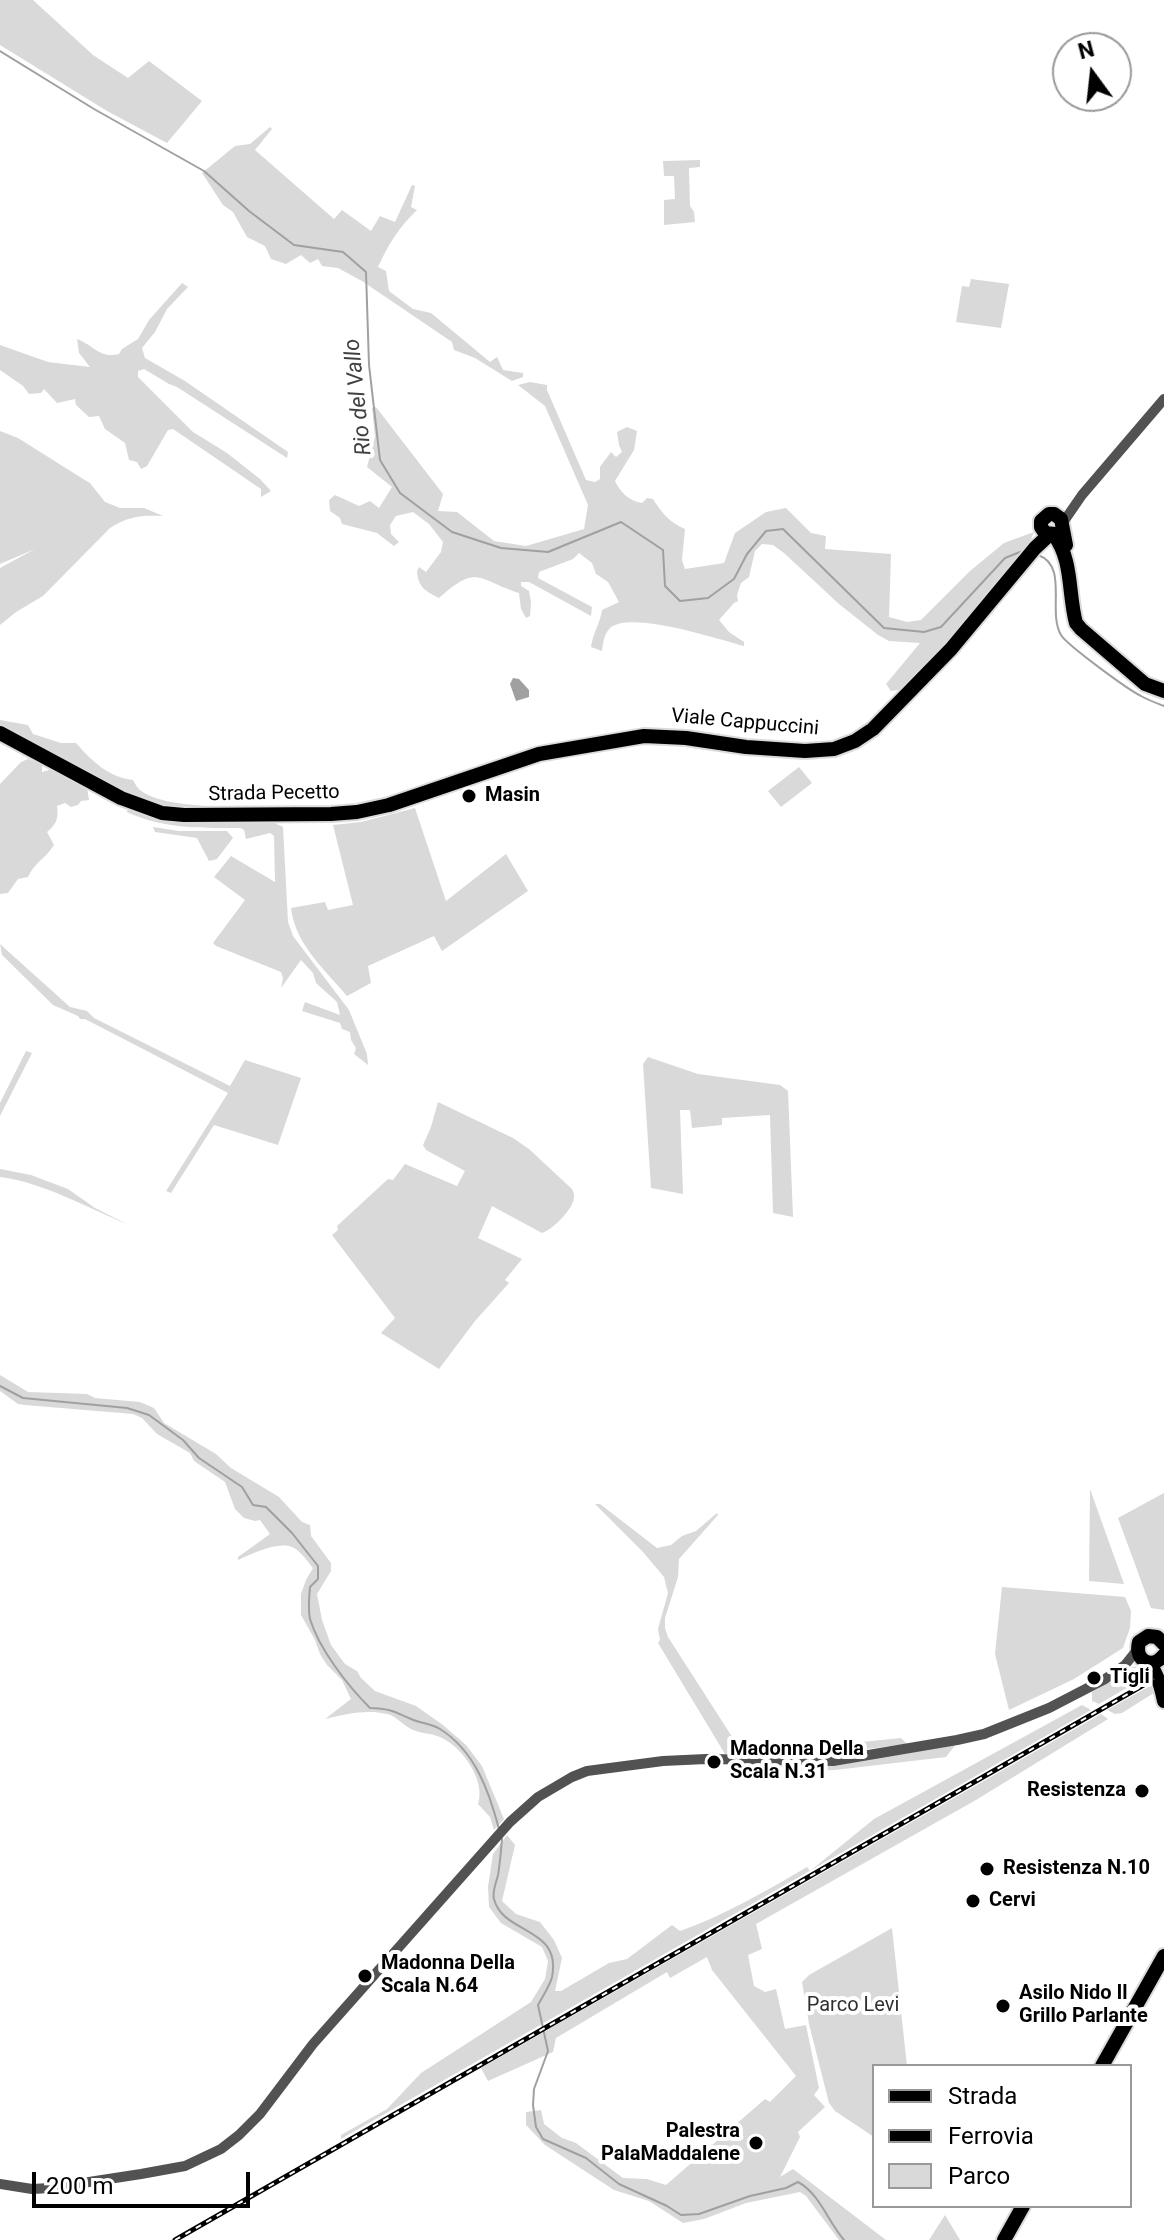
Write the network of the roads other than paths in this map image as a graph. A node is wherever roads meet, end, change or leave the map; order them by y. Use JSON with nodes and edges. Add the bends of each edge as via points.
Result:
{"nodes":[{"id":1,"x":1164,"y":399,"type":"edge"},
{"id":2,"x":1046,"y":535,"type":"junction"},
{"id":3,"x":1164,"y":691,"type":"edge"},
{"id":4,"x":0,"y":733,"type":"edge"},
{"id":5,"x":558,"y":750,"type":"joint"},
{"id":6,"x":1156,"y":1653,"type":"edge"},
{"id":7,"x":1164,"y":1701,"type":"edge"},
{"id":8,"x":1164,"y":1956,"type":"edge"},
{"id":9,"x":1103,"y":2064,"type":"edge"},
{"id":10,"x":0,"y":2184,"type":"edge"},
{"id":11,"x":1022,"y":2208,"type":"edge"},
{"id":12,"x":1004,"y":2240,"type":"edge"}],
"edges":[{"from":1,"to":2,"type":"street","name":"Viale Cappuccini"},
{"from":2,"to":3,"type":"main road","via":[[1061,544],[1081,629],[1145,684]]},
{"from":2,"to":5,"type":"main road","name":"Viale Cappuccini","via":[[951,649],[855,741],[805,751],[644,736]]},
{"from":4,"to":5,"type":"main road","name":"Strada Pecetto","via":[[121,798],[162,813],[211,817],[357,812]]},
{"from":6,"to":7,"type":"main road"},
{"from":6,"to":10,"type":"street","via":[[1049,1708],[957,1740],[833,1761],[706,1759],[572,1777],[538,1797],[501,1833],[327,2027],[260,2114],[221,2149],[185,2166],[81,2183],[32,2189]]},
{"from":8,"to":9,"type":"main road"},
{"from":11,"to":12,"type":"main road"}]}
